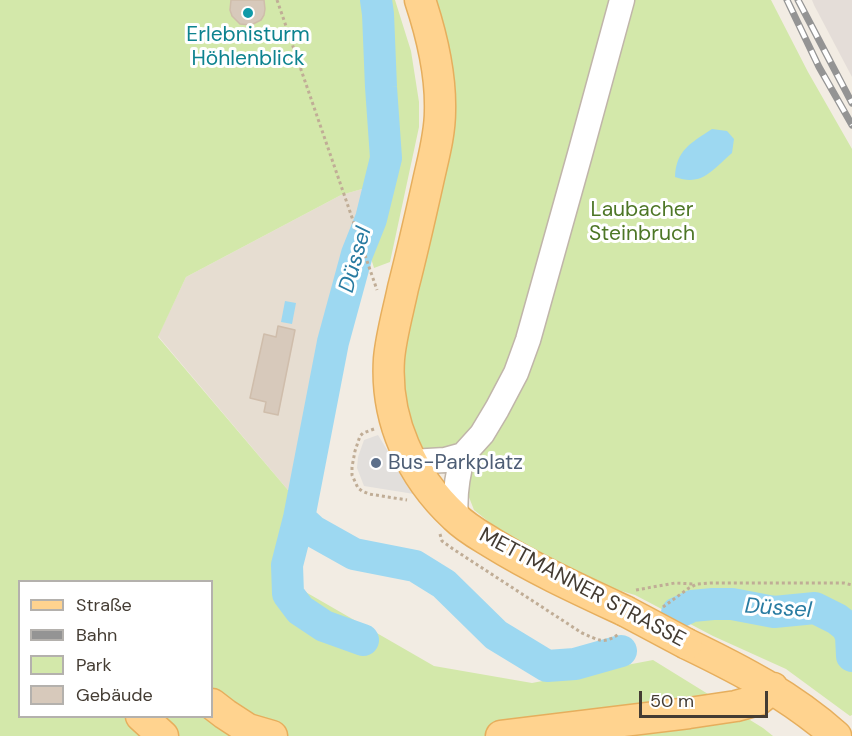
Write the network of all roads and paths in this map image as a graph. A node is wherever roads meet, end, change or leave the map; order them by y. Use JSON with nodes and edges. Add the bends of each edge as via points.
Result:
{"nodes":[{"id":1,"x":277,"y":0,"type":"edge"},
{"id":2,"x":420,"y":0,"type":"edge"},
{"id":3,"x":622,"y":0,"type":"edge"},
{"id":4,"x":377,"y":288,"type":"dead end"},
{"id":5,"x":463,"y":455,"type":"junction"},
{"id":6,"x":411,"y":462,"type":"junction"},
{"id":7,"x":447,"y":527,"type":"junction"},
{"id":8,"x":664,"y":584,"type":"dead end"},
{"id":9,"x":697,"y":584,"type":"junction"},
{"id":10,"x":852,"y":585,"type":"edge"},
{"id":11,"x":659,"y":609,"type":"dead end"},
{"id":12,"x":623,"y":622,"type":"junction"},
{"id":13,"x":773,"y":688,"type":"junction"},
{"id":14,"x":213,"y":705,"type":"edge"},
{"id":15,"x":142,"y":718,"type":"edge"},
{"id":16,"x":163,"y":736,"type":"edge"},
{"id":17,"x":272,"y":736,"type":"edge"},
{"id":18,"x":501,"y":736,"type":"edge"},
{"id":19,"x":836,"y":736,"type":"edge"}],
"edges":[{"from":1,"to":4,"type":"path"},
{"from":2,"to":6,"type":"main road","name":"METTMANNER STRASSE","via":[[438,71],[440,112],[389,359],[390,400]]},
{"from":3,"to":5,"type":"lane","via":[[528,340],[497,410]]},
{"from":5,"to":6,"type":"lane"},
{"from":5,"to":7,"type":"lane"},
{"from":6,"to":7,"type":"main road","name":"METTMANNER STRASSE"},
{"from":7,"to":12,"type":"main road","name":"METTMANNER STRASSE","via":[[469,529]]},
{"from":7,"to":12,"type":"path","via":[[442,541],[582,633],[610,640]]},
{"from":8,"to":9,"type":"path"},
{"from":9,"to":10,"type":"path"},
{"from":9,"to":11,"type":"path"},
{"from":12,"to":13,"type":"main road","name":"METTMANNER STRASSE","bridge":true,"via":[[687,644]]},
{"from":13,"to":18,"type":"main road","via":[[758,700],[736,706]]},
{"from":13,"to":19,"type":"main road","name":"METTMANNER STRASSE"},
{"from":14,"to":17,"type":"main road","via":[[248,729]]},
{"from":15,"to":16,"type":"main road"}]}
